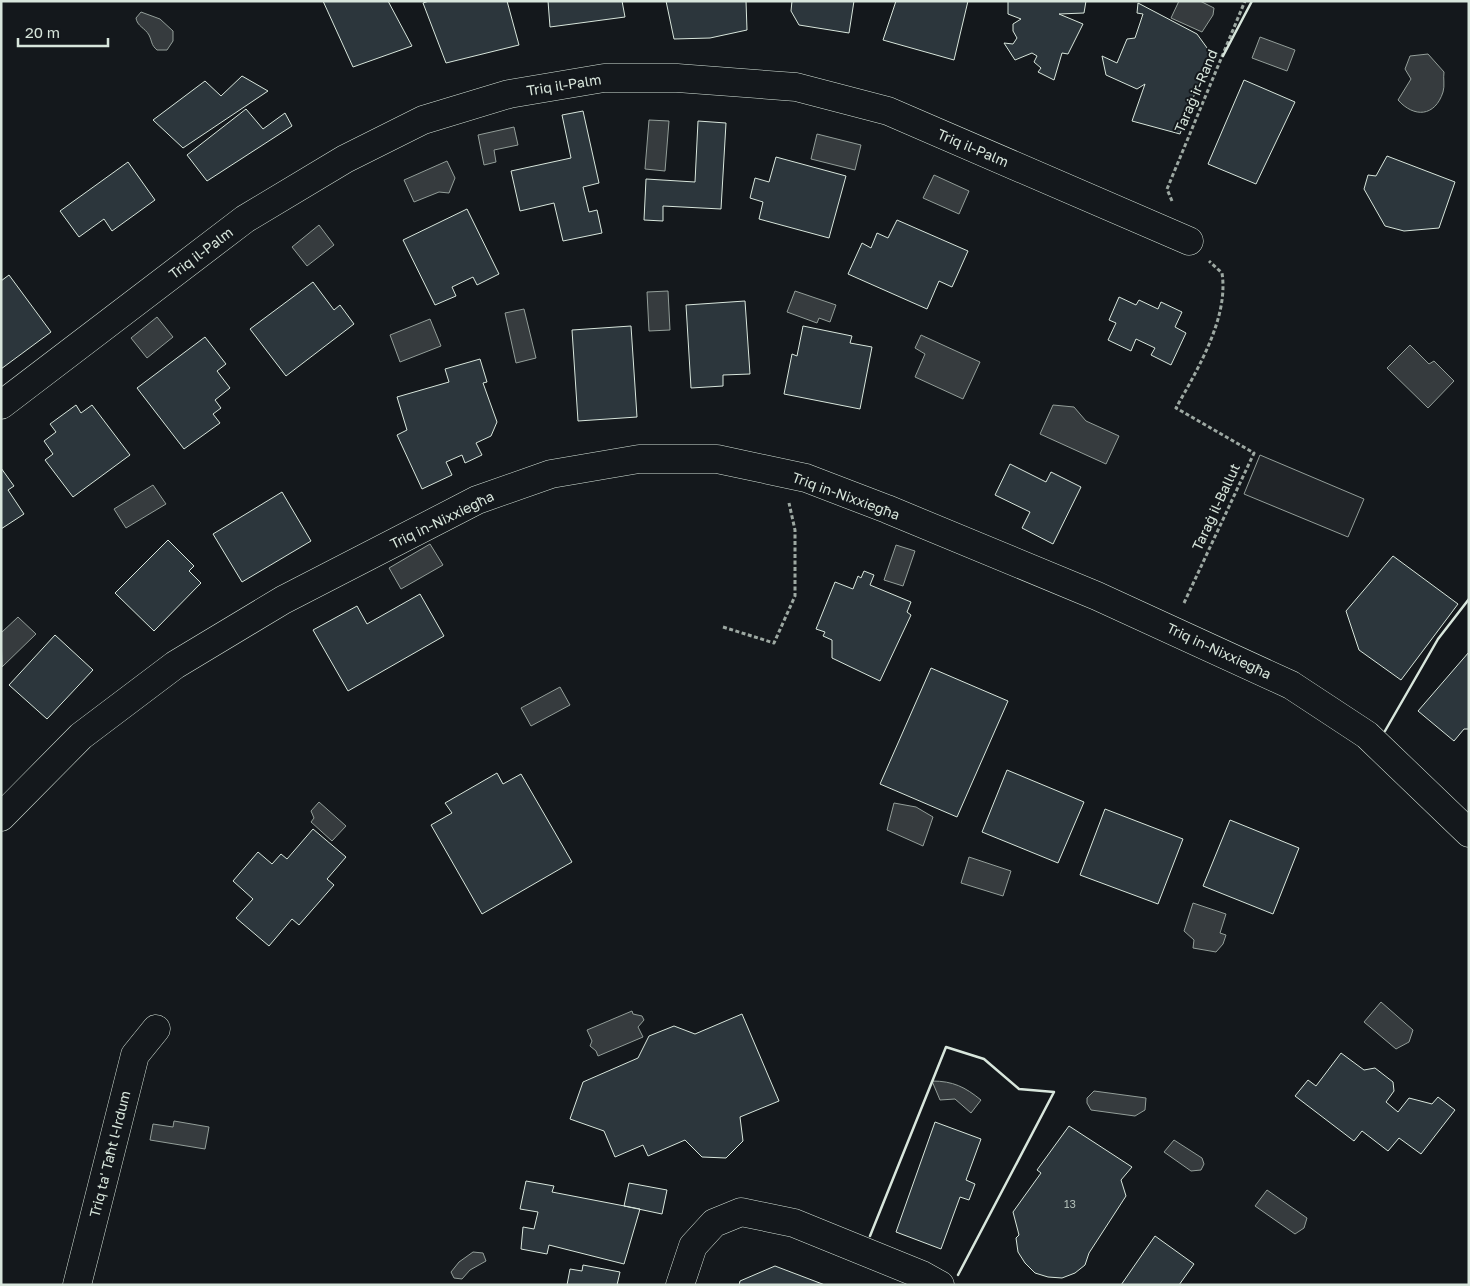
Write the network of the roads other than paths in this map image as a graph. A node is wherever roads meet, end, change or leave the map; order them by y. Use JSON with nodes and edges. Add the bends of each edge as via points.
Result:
{"nodes":[{"id":1,"x":1189,"y":242,"type":"dead end"},
{"id":2,"x":1,"y":405,"type":"edge"},
{"id":3,"x":1,"y":817,"type":"edge"},
{"id":4,"x":1469,"y":832,"type":"edge"},
{"id":5,"x":156,"y":1029,"type":"dead end"},
{"id":6,"x":77,"y":1285,"type":"edge"},
{"id":7,"x":680,"y":1285,"type":"edge"},
{"id":8,"x":940,"y":1285,"type":"edge"}],
"edges":[{"from":1,"to":2,"type":"street","name":"Triq il-Palm","via":[[888,111],[796,87],[677,78],[604,78],[509,94],[423,120],[345,159],[245,219]]},
{"from":3,"to":4,"type":"street","name":"Triq in-Nixxiegħa","via":[[81,736],[175,665],[283,600],[477,500],[550,474],[639,459],[717,459],[806,478],[887,509],[1173,629],[1291,685],[1367,735]]},
{"from":5,"to":6,"type":"street","name":"Triq ta' Taħt l-Irdum","via":[[135,1056]]},
{"from":7,"to":8,"type":"street","via":[[694,1246],[714,1223],[742,1212],[794,1223]]}]}
